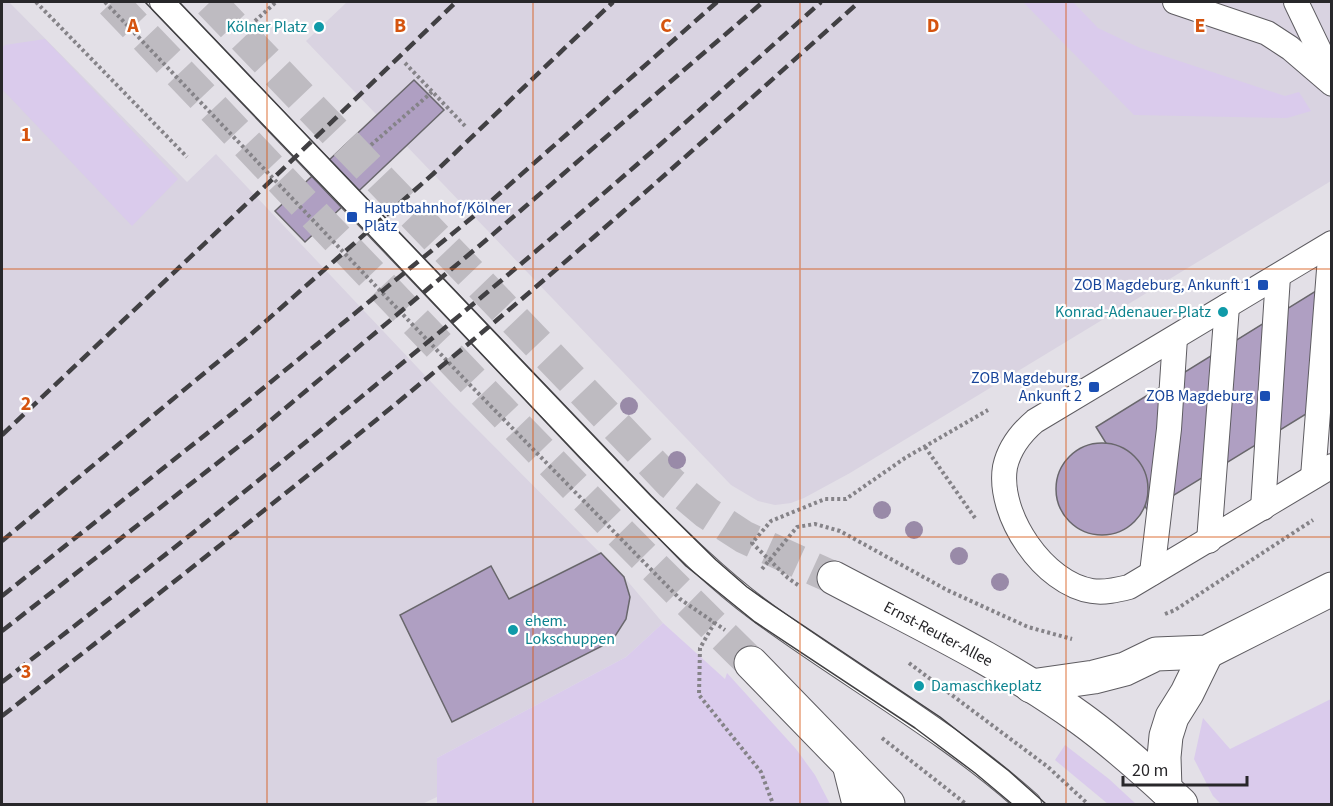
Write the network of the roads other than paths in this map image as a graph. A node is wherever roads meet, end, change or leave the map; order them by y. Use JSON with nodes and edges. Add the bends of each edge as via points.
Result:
{"nodes":[{"id":1,"x":162,"y":2,"type":"edge"},
{"id":2,"x":1175,"y":2,"type":"edge"},
{"id":3,"x":1296,"y":2,"type":"edge"},
{"id":4,"x":1332,"y":76,"type":"edge"},
{"id":5,"x":1332,"y":84,"type":"edge"},
{"id":6,"x":1331,"y":243,"type":"edge"},
{"id":7,"x":1278,"y":276,"type":"junction"},
{"id":8,"x":1227,"y":306,"type":"junction"},
{"id":9,"x":1175,"y":338,"type":"junction"},
{"id":10,"x":1322,"y":472,"type":"edge"},
{"id":11,"x":1263,"y":508,"type":"junction"},
{"id":12,"x":1209,"y":541,"type":"junction"},
{"id":13,"x":1152,"y":573,"type":"junction"},
{"id":14,"x":820,"y":585,"type":"tunnel mouth"},
{"id":15,"x":1332,"y":589,"type":"edge"},
{"id":16,"x":1207,"y":652,"type":"junction"},
{"id":17,"x":751,"y":663,"type":"tunnel mouth"},
{"id":18,"x":1031,"y":686,"type":"junction"},
{"id":19,"x":849,"y":765,"type":"junction"},
{"id":20,"x":1173,"y":797,"type":"edge"},
{"id":21,"x":859,"y":804,"type":"edge"},
{"id":22,"x":888,"y":804,"type":"edge"},
{"id":23,"x":1029,"y":804,"type":"edge"}],
"edges":[{"from":1,"to":23,"type":"lane","via":[[701,562],[759,610],[931,726]]},
{"from":2,"to":5,"type":"lane","via":[[1267,33]]},
{"from":3,"to":4,"type":"lane"},
{"from":6,"to":7,"type":"lane"},
{"from":6,"to":10,"type":"lane"},
{"from":7,"to":8,"type":"lane"},
{"from":7,"to":11,"type":"lane"},
{"from":8,"to":9,"type":"lane"},
{"from":8,"to":12,"type":"lane"},
{"from":9,"to":13,"type":"lane"},
{"from":9,"to":13,"type":"lane","via":[[1035,422],[1013,446],[1005,467],[1009,507],[1021,534],[1039,558],[1064,580],[1090,591],[1110,591],[1129,587]]},
{"from":10,"to":11,"type":"lane"},
{"from":11,"to":12,"type":"lane"},
{"from":12,"to":13,"type":"lane"},
{"from":14,"to":18,"type":"main road","name":"Ernst-Reuter-Allee","via":[[973,652]]},
{"from":15,"to":16,"type":"main road"},
{"from":16,"to":18,"type":"main road","via":[[1156,654],[1125,669],[1094,677]]},
{"from":16,"to":20,"type":"main road","via":[[1166,736],[1164,757]]},
{"from":17,"to":19,"type":"main road"},
{"from":18,"to":20,"type":"main road","name":"Ernst-Reuter-Allee","via":[[1081,719]]},
{"from":19,"to":21,"type":"main road"},
{"from":19,"to":22,"type":"main road"}]}
